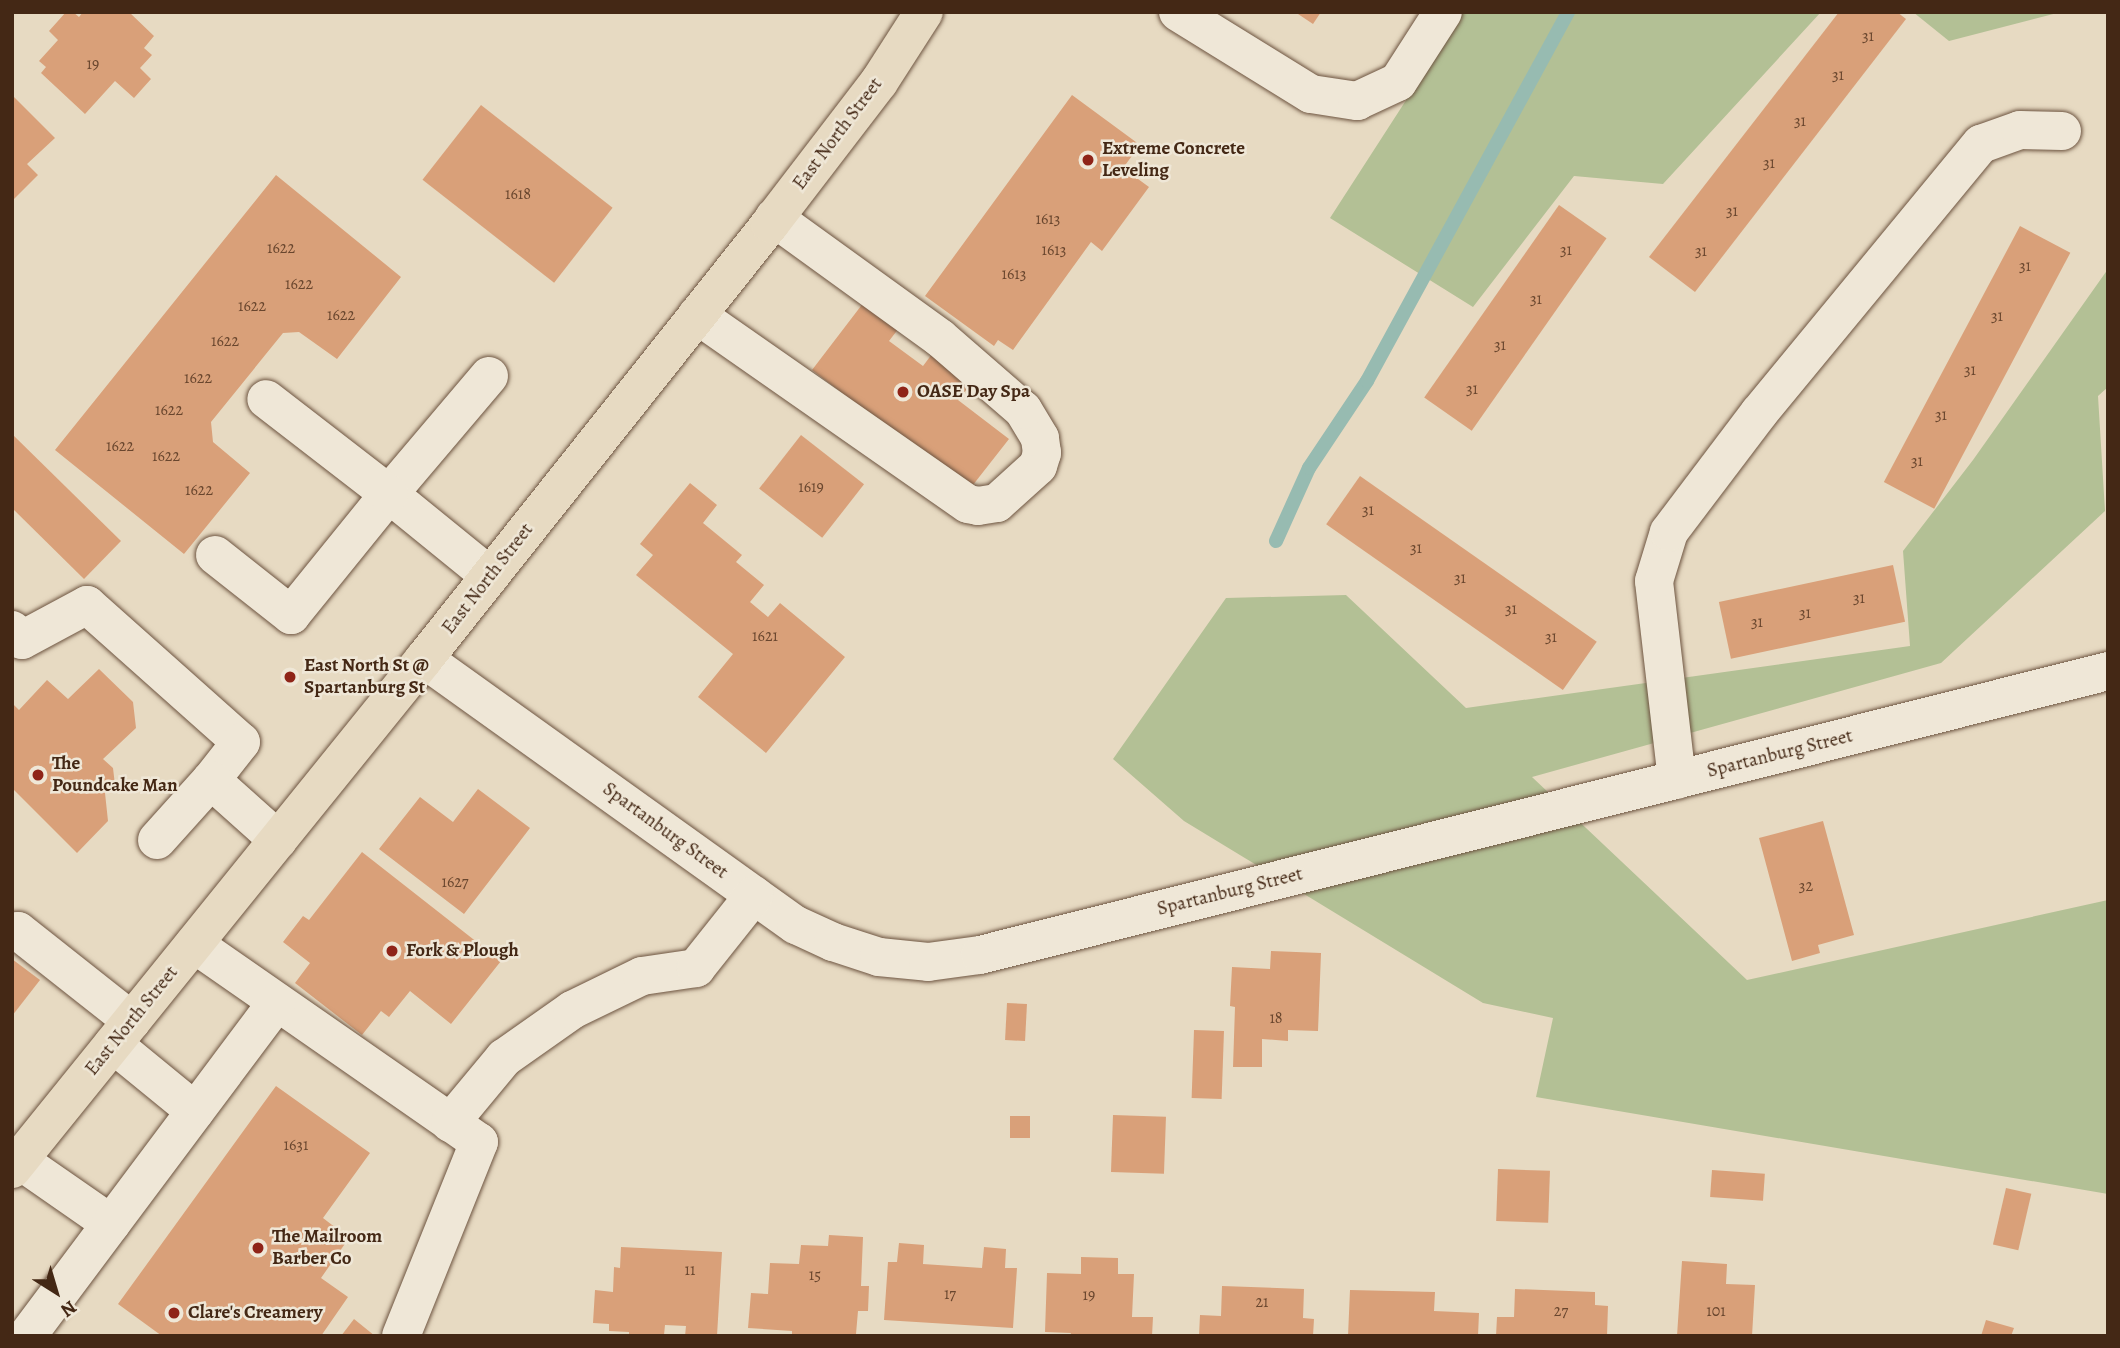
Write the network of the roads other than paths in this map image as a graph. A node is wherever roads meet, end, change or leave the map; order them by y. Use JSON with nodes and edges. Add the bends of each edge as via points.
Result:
{"nodes":[{"id":1,"x":924,"y":12,"type":"edge"},
{"id":2,"x":1178,"y":12,"type":"edge"},
{"id":3,"x":1443,"y":12,"type":"edge"},
{"id":4,"x":2062,"y":131,"type":"dead end"},
{"id":5,"x":774,"y":218,"type":"junction"},
{"id":6,"x":697,"y":315,"type":"junction"},
{"id":7,"x":489,"y":376,"type":"dead end"},
{"id":8,"x":266,"y":399,"type":"dead end"},
{"id":9,"x":389,"y":494,"type":"junction"},
{"id":10,"x":215,"y":555,"type":"dead end"},
{"id":11,"x":490,"y":576,"type":"junction"},
{"id":12,"x":12,"y":631,"type":"edge"},
{"id":13,"x":424,"y":659,"type":"junction"},
{"id":14,"x":2108,"y":671,"type":"edge"},
{"id":15,"x":211,"y":780,"type":"junction"},
{"id":16,"x":1677,"y":780,"type":"junction"},
{"id":17,"x":157,"y":840,"type":"dead end"},
{"id":18,"x":278,"y":840,"type":"junction"},
{"id":19,"x":754,"y":895,"type":"junction"},
{"id":20,"x":12,"y":932,"type":"edge"},
{"id":21,"x":194,"y":944,"type":"junction"},
{"id":22,"x":277,"y":1002,"type":"junction"},
{"id":23,"x":123,"y":1032,"type":"junction"},
{"id":24,"x":195,"y":1111,"type":"junction"},
{"id":25,"x":450,"y":1123,"type":"junction"},
{"id":26,"x":19,"y":1152,"type":"edge"},
{"id":27,"x":111,"y":1224,"type":"junction"},
{"id":28,"x":27,"y":1336,"type":"edge"},
{"id":29,"x":401,"y":1336,"type":"edge"}],
"edges":[{"from":1,"to":5,"type":"main road","name":"East North Street","via":[[879,82]]},
{"from":2,"to":3,"type":"street","via":[[1311,94],[1357,101],[1398,82]]},
{"from":4,"to":16,"type":"street","via":[[2020,130],[1981,144],[1784,382],[1669,533],[1654,581]]},
{"from":5,"to":6,"type":"main road","name":"East North Street"},
{"from":5,"to":6,"type":"street","via":[[940,338],[1023,410],[1040,438],[1038,466],[997,503],[968,504]]},
{"from":6,"to":11,"type":"main road","name":"East North Street"},
{"from":7,"to":9,"type":"street"},
{"from":8,"to":9,"type":"street"},
{"from":9,"to":10,"type":"street","via":[[291,615]]},
{"from":9,"to":11,"type":"street"},
{"from":11,"to":13,"type":"main road","name":"East North Street"},
{"from":12,"to":15,"type":"street","via":[[22,640],[87,605],[241,742]]},
{"from":13,"to":18,"type":"main road","name":"East North Street"},
{"from":13,"to":19,"type":"street","name":"Spartanburg Street"},
{"from":14,"to":16,"type":"street","name":"Spartanburg Street"},
{"from":15,"to":17,"type":"street"},
{"from":15,"to":18,"type":"street"},
{"from":16,"to":19,"type":"street","name":"Spartanburg Street","via":[[980,956],[928,962],[879,957],[796,925]]},
{"from":18,"to":21,"type":"main road","name":"East North Street"},
{"from":19,"to":25,"type":"street","via":[[696,968],[642,976],[572,1010],[504,1058]]},
{"from":20,"to":23,"type":"street","via":[[19,931]]},
{"from":21,"to":22,"type":"street"},
{"from":21,"to":23,"type":"main road","name":"East North Street"},
{"from":22,"to":24,"type":"street"},
{"from":22,"to":25,"type":"street"},
{"from":23,"to":24,"type":"street"},
{"from":23,"to":26,"type":"main road","name":"East North Street"},
{"from":24,"to":27,"type":"street"},
{"from":25,"to":29,"type":"street","via":[[479,1142]]},
{"from":26,"to":27,"type":"street"},
{"from":27,"to":28,"type":"street"}]}
